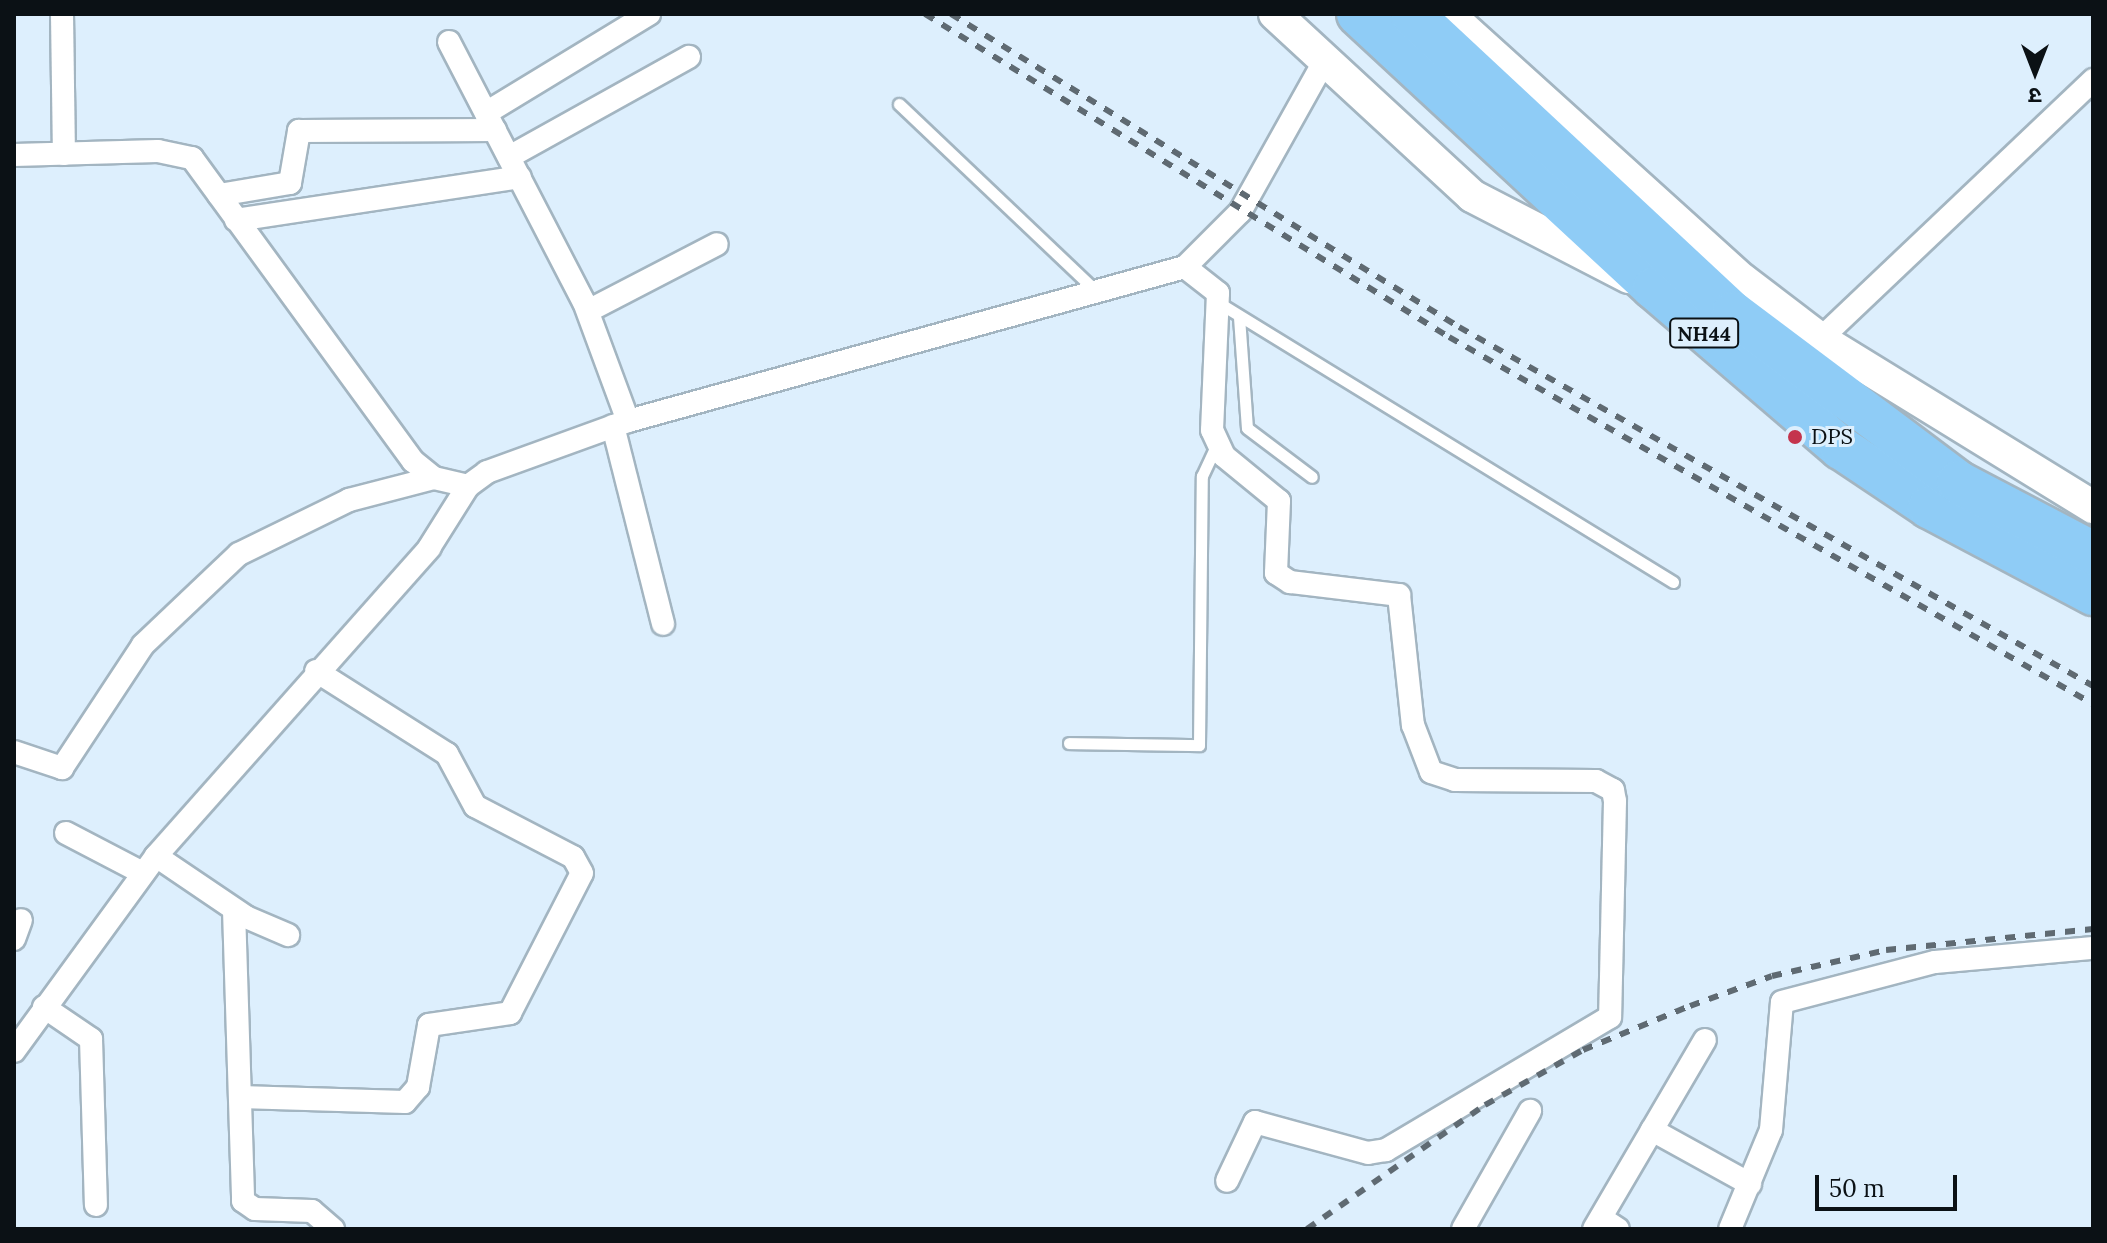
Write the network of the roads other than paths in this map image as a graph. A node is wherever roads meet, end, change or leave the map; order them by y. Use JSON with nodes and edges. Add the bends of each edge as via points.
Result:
{"nodes":[{"id":1,"x":62,"y":14,"type":"edge"},
{"id":2,"x":649,"y":14,"type":"edge"},
{"id":3,"x":1275,"y":14,"type":"edge"},
{"id":4,"x":1358,"y":14,"type":"edge"},
{"id":5,"x":1412,"y":14,"type":"edge"},
{"id":6,"x":1448,"y":14,"type":"edge"},
{"id":7,"x":449,"y":42,"type":"dead end"},
{"id":8,"x":689,"y":57,"type":"dead end"},
{"id":9,"x":1325,"y":60,"type":"junction"},
{"id":10,"x":2093,"y":80,"type":"edge"},
{"id":11,"x":899,"y":104,"type":"dead end"},
{"id":12,"x":490,"y":122,"type":"junction"},
{"id":13,"x":64,"y":154,"type":"junction"},
{"id":14,"x":14,"y":155,"type":"edge"},
{"id":15,"x":509,"y":157,"type":"junction"},
{"id":16,"x":520,"y":177,"type":"junction"},
{"id":17,"x":219,"y":195,"type":"junction"},
{"id":18,"x":236,"y":220,"type":"junction"},
{"id":19,"x":717,"y":244,"type":"dead end"},
{"id":20,"x":1185,"y":267,"type":"junction"},
{"id":21,"x":1654,"y":288,"type":"junction"},
{"id":22,"x":1098,"y":294,"type":"junction"},
{"id":23,"x":1218,"y":302,"type":"junction"},
{"id":24,"x":588,"y":311,"type":"junction"},
{"id":25,"x":1239,"y":317,"type":"junction"},
{"id":26,"x":1809,"y":351,"type":"junction"},
{"id":27,"x":620,"y":424,"type":"junction"},
{"id":28,"x":1216,"y":446,"type":"junction"},
{"id":29,"x":1312,"y":477,"type":"dead end"},
{"id":30,"x":434,"y":478,"type":"junction"},
{"id":31,"x":468,"y":486,"type":"junction"},
{"id":32,"x":2093,"y":507,"type":"edge"},
{"id":33,"x":2093,"y":553,"type":"edge"},
{"id":34,"x":1673,"y":582,"type":"dead end"},
{"id":35,"x":2093,"y":594,"type":"edge"},
{"id":36,"x":663,"y":624,"type":"dead end"},
{"id":37,"x":316,"y":671,"type":"junction"},
{"id":38,"x":1069,"y":743,"type":"dead end"},
{"id":39,"x":14,"y":752,"type":"edge"},
{"id":40,"x":66,"y":833,"type":"dead end"},
{"id":41,"x":150,"y":865,"type":"junction"},
{"id":42,"x":234,"y":910,"type":"junction"},
{"id":43,"x":288,"y":935,"type":"dead end"},
{"id":44,"x":2093,"y":948,"type":"edge"},
{"id":45,"x":44,"y":1007,"type":"junction"},
{"id":46,"x":1705,"y":1040,"type":"dead end"},
{"id":47,"x":14,"y":1051,"type":"edge"},
{"id":48,"x":240,"y":1097,"type":"junction"},
{"id":49,"x":1530,"y":1111,"type":"dead end"},
{"id":50,"x":1652,"y":1130,"type":"junction"},
{"id":51,"x":1227,"y":1181,"type":"dead end"},
{"id":52,"x":1750,"y":1184,"type":"junction"},
{"id":53,"x":96,"y":1205,"type":"dead end"},
{"id":54,"x":1604,"y":1225,"type":"edge"},
{"id":55,"x":333,"y":1229,"type":"edge"},
{"id":56,"x":1463,"y":1229,"type":"edge"},
{"id":57,"x":1730,"y":1229,"type":"edge"}],
"edges":[{"from":1,"to":13,"type":"street"},
{"from":2,"to":12,"type":"street"},
{"from":3,"to":9,"type":"street"},
{"from":4,"to":21,"type":"highway","number":"NH44"},
{"from":5,"to":26,"type":"highway","number":"NH44","via":[[1733,313]]},
{"from":6,"to":26,"type":"street","via":[[1744,281]]},
{"from":7,"to":12,"type":"street"},
{"from":8,"to":15,"type":"street"},
{"from":9,"to":20,"type":"street","via":[[1240,212]]},
{"from":9,"to":21,"type":"street","via":[[1472,196]]},
{"from":10,"to":26,"type":"street"},
{"from":11,"to":22,"type":"lane"},
{"from":12,"to":15,"type":"street"},
{"from":12,"to":17,"type":"street","via":[[299,131],[290,183]]},
{"from":13,"to":14,"type":"street"},
{"from":13,"to":17,"type":"street","via":[[177,153],[192,158]]},
{"from":15,"to":16,"type":"street"},
{"from":16,"to":18,"type":"street"},
{"from":16,"to":24,"type":"street"},
{"from":17,"to":18,"type":"street"},
{"from":18,"to":30,"type":"street","via":[[413,461]]},
{"from":19,"to":24,"type":"street"},
{"from":20,"to":22,"type":"street"},
{"from":20,"to":23,"type":"street","via":[[1212,285]]},
{"from":21,"to":35,"type":"highway","number":"NH44","via":[[1841,448],[1929,507]]},
{"from":22,"to":27,"type":"street"},
{"from":23,"to":25,"type":"lane"},
{"from":23,"to":28,"type":"street","via":[[1210,413]]},
{"from":24,"to":27,"type":"street"},
{"from":25,"to":29,"type":"lane","via":[[1247,428]]},
{"from":25,"to":34,"type":"lane"},
{"from":26,"to":32,"type":"street"},
{"from":26,"to":33,"type":"highway","number":"NH44","via":[[1958,482]]},
{"from":27,"to":31,"type":"street","via":[[519,458]]},
{"from":27,"to":36,"type":"street"},
{"from":28,"to":38,"type":"lane","via":[[1202,476],[1199,745],[1187,750]]},
{"from":28,"to":51,"type":"street","via":[[1279,501],[1274,563],[1280,579],[1392,592],[1405,603],[1413,725],[1431,772],[1455,780],[1596,781],[1613,790],[1615,801],[1610,1017],[1386,1150],[1368,1153],[1255,1122]]},
{"from":30,"to":31,"type":"street"},
{"from":30,"to":39,"type":"street","via":[[349,500],[239,554],[143,645],[62,768]]},
{"from":31,"to":37,"type":"street","via":[[429,548]]},
{"from":37,"to":41,"type":"street"},
{"from":37,"to":48,"type":"street","via":[[447,754],[475,806],[573,857],[582,873],[510,1013],[429,1025],[418,1087],[405,1102]]},
{"from":40,"to":41,"type":"street"},
{"from":41,"to":42,"type":"street"},
{"from":41,"to":45,"type":"street"},
{"from":42,"to":43,"type":"street"},
{"from":42,"to":48,"type":"street"},
{"from":44,"to":52,"type":"street","via":[[1949,960],[1782,1002],[1771,1130]]},
{"from":45,"to":47,"type":"street"},
{"from":45,"to":53,"type":"street","via":[[91,1039]]},
{"from":46,"to":50,"type":"street"},
{"from":48,"to":55,"type":"street","via":[[243,1201],[255,1209],[312,1211]]},
{"from":49,"to":56,"type":"street"},
{"from":50,"to":52,"type":"street"},
{"from":50,"to":54,"type":"street"},
{"from":52,"to":57,"type":"street"}]}
